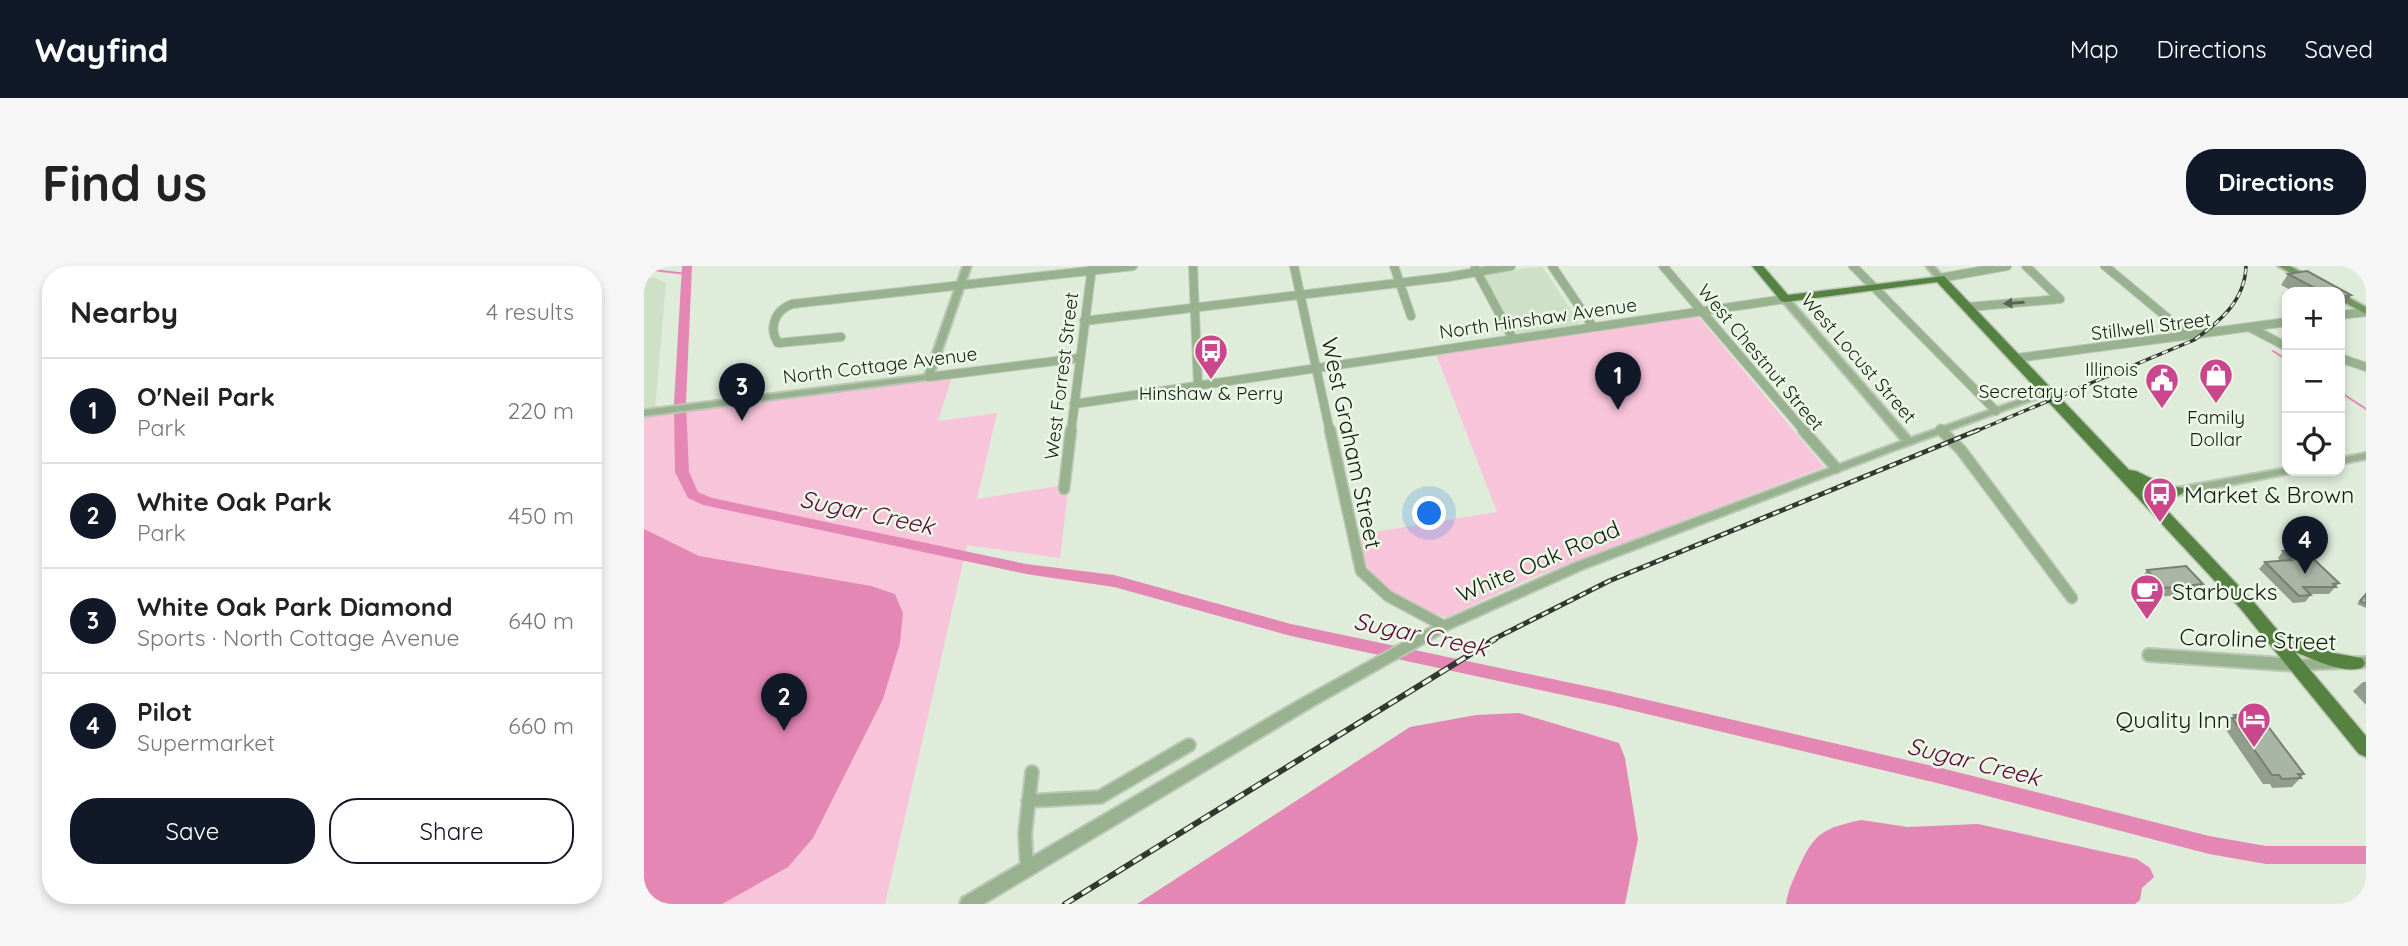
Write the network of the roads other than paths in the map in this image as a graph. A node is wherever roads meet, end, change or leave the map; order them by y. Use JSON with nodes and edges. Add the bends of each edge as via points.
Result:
{"nodes":[{"id":1,"x":967,"y":266,"type":"edge"},
{"id":2,"x":1133,"y":266,"type":"edge"},
{"id":3,"x":1193,"y":266,"type":"edge"},
{"id":4,"x":1294,"y":266,"type":"edge"},
{"id":5,"x":1394,"y":266,"type":"edge"},
{"id":6,"x":1511,"y":266,"type":"edge"},
{"id":7,"x":1552,"y":266,"type":"edge"},
{"id":8,"x":1664,"y":266,"type":"edge"},
{"id":9,"x":1757,"y":266,"type":"edge"},
{"id":10,"x":1853,"y":266,"type":"edge"},
{"id":11,"x":1930,"y":266,"type":"edge"},
{"id":12,"x":2007,"y":266,"type":"edge"},
{"id":13,"x":2026,"y":266,"type":"edge"},
{"id":14,"x":2105,"y":266,"type":"edge"},
{"id":15,"x":2283,"y":266,"type":"edge"},
{"id":16,"x":1092,"y":268,"type":"edge"},
{"id":17,"x":1475,"y":269,"type":"edge"},
{"id":18,"x":1940,"y":278,"type":"junction"},
{"id":19,"x":1400,"y":283,"type":"junction"},
{"id":20,"x":960,"y":285,"type":"junction"},
{"id":21,"x":1873,"y":287,"type":"junction"},
{"id":22,"x":2323,"y":287,"type":"edge"},
{"id":23,"x":1300,"y":295,"type":"junction"},
{"id":24,"x":1785,"y":299,"type":"junction"},
{"id":25,"x":2345,"y":299,"type":"edge"},
{"id":26,"x":1968,"y":307,"type":"junction"},
{"id":27,"x":1194,"y":308,"type":"junction"},
{"id":28,"x":2366,"y":311,"type":"edge"},
{"id":29,"x":1702,"y":312,"type":"junction"},
{"id":30,"x":2345,"y":314,"type":"edge"},
{"id":31,"x":1411,"y":316,"type":"dead end"},
{"id":32,"x":1084,"y":321,"type":"junction"},
{"id":33,"x":2282,"y":324,"type":"edge"},
{"id":34,"x":1593,"y":327,"type":"junction"},
{"id":35,"x":2251,"y":328,"type":"junction"},
{"id":36,"x":2187,"y":334,"type":"junction"},
{"id":37,"x":841,"y":337,"type":"dead end"},
{"id":38,"x":1513,"y":339,"type":"junction"},
{"id":39,"x":2282,"y":344,"type":"edge"},
{"id":40,"x":1079,"y":358,"type":"junction"},
{"id":41,"x":2017,"y":358,"type":"junction"},
{"id":42,"x":2345,"y":360,"type":"edge"},
{"id":43,"x":2366,"y":367,"type":"edge"},
{"id":44,"x":1315,"y":368,"type":"junction"},
{"id":45,"x":929,"y":377,"type":"junction"},
{"id":46,"x":1198,"y":386,"type":"junction"},
{"id":47,"x":2050,"y":392,"type":"junction"},
{"id":48,"x":1074,"y":404,"type":"junction"},
{"id":49,"x":1996,"y":411,"type":"junction"},
{"id":50,"x":644,"y":413,"type":"edge"},
{"id":51,"x":1941,"y":430,"type":"junction"},
{"id":52,"x":1909,"y":441,"type":"junction"},
{"id":53,"x":2366,"y":456,"type":"edge"},
{"id":54,"x":2345,"y":460,"type":"edge"},
{"id":55,"x":1836,"y":468,"type":"junction"},
{"id":56,"x":2121,"y":468,"type":"junction"},
{"id":57,"x":2282,"y":472,"type":"edge"},
{"id":58,"x":1064,"y":489,"type":"dead end"},
{"id":59,"x":2178,"y":492,"type":"junction"},
{"id":60,"x":2148,"y":497,"type":"junction"},
{"id":61,"x":2071,"y":598,"type":"dead end"},
{"id":62,"x":1444,"y":626,"type":"junction"},
{"id":63,"x":1427,"y":636,"type":"joint"},
{"id":64,"x":2273,"y":636,"type":"junction"},
{"id":65,"x":2149,"y":655,"type":"dead end"},
{"id":66,"x":2361,"y":663,"type":"edge"},
{"id":67,"x":2296,"y":665,"type":"junction"},
{"id":68,"x":1364,"y":670,"type":"joint"},
{"id":69,"x":1189,"y":744,"type":"dead end"},
{"id":70,"x":2366,"y":749,"type":"edge"},
{"id":71,"x":1032,"y":772,"type":"dead end"},
{"id":72,"x":1028,"y":801,"type":"junction"},
{"id":73,"x":1027,"y":869,"type":"junction"},
{"id":74,"x":968,"y":904,"type":"edge"}],
"edges":[{"from":1,"to":20,"type":"street"},
{"from":2,"to":16,"type":"street"},
{"from":3,"to":27,"type":"street"},
{"from":4,"to":23,"type":"street","name":"West Graham Street"},
{"from":5,"to":19,"type":"street"},
{"from":6,"to":17,"type":"street"},
{"from":7,"to":34,"type":"street"},
{"from":8,"to":29,"type":"street","name":"West Chestnut Street"},
{"from":9,"to":24,"type":"main road","name":"West Locust Street"},
{"from":10,"to":21,"type":"street"},
{"from":11,"to":18,"type":"street"},
{"from":12,"to":18,"type":"street","name":"North Hinshaw Avenue"},
{"from":13,"to":26,"type":"street","one_way":true,"via":[[2060,299]]},
{"from":14,"to":36,"type":"street"},
{"from":15,"to":22,"type":"main road"},
{"from":16,"to":20,"type":"street"},
{"from":16,"to":32,"type":"street","name":"West Forrest Street"},
{"from":17,"to":19,"type":"street"},
{"from":17,"to":38,"type":"street"},
{"from":18,"to":21,"type":"main road","name":"North Hinshaw Avenue"},
{"from":18,"to":26,"type":"main road"},
{"from":19,"to":23,"type":"street"},
{"from":19,"to":31,"type":"street"},
{"from":20,"to":37,"type":"street","via":[[792,304],[783,307],[772,324],[778,343]]},
{"from":20,"to":45,"type":"street"},
{"from":21,"to":24,"type":"main road","name":"North Hinshaw Avenue"},
{"from":21,"to":49,"type":"street"},
{"from":23,"to":27,"type":"street"},
{"from":23,"to":44,"type":"street","name":"West Graham Street"},
{"from":24,"to":29,"type":"street","name":"North Hinshaw Avenue"},
{"from":24,"to":52,"type":"street","name":"West Locust Street"},
{"from":25,"to":28,"type":"main road"},
{"from":26,"to":41,"type":"main road"},
{"from":27,"to":32,"type":"street"},
{"from":27,"to":46,"type":"street"},
{"from":28,"to":30,"type":"street"},
{"from":29,"to":34,"type":"street","name":"North Hinshaw Avenue"},
{"from":29,"to":55,"type":"street","name":"West Chestnut Street"},
{"from":32,"to":40,"type":"street","name":"West Forrest Street"},
{"from":33,"to":35,"type":"street","name":"Stillwell Street"},
{"from":34,"to":38,"type":"street","name":"North Hinshaw Avenue"},
{"from":35,"to":36,"type":"street","name":"Stillwell Street"},
{"from":35,"to":39,"type":"street"},
{"from":36,"to":41,"type":"street","name":"Stillwell Street"},
{"from":38,"to":44,"type":"street","name":"North Hinshaw Avenue"},
{"from":40,"to":45,"type":"street","name":"North Cottage Avenue"},
{"from":40,"to":48,"type":"street","name":"West Forrest Street"},
{"from":41,"to":47,"type":"main road"},
{"from":42,"to":43,"type":"street"},
{"from":44,"to":46,"type":"street","name":"North Hinshaw Avenue"},
{"from":44,"to":62,"type":"street","name":"West Graham Street","via":[[1361,570],[1388,597]]},
{"from":45,"to":50,"type":"street","name":"North Cottage Avenue"},
{"from":46,"to":48,"type":"street","name":"North Hinshaw Avenue"},
{"from":47,"to":49,"type":"street","name":"White Oak Road"},
{"from":47,"to":56,"type":"main road"},
{"from":48,"to":58,"type":"street","name":"West Forrest Street"},
{"from":49,"to":51,"type":"street","name":"White Oak Road"},
{"from":51,"to":52,"type":"street","name":"White Oak Road"},
{"from":51,"to":61,"type":"street","name":"West Locust Street","via":[[1961,450]]},
{"from":52,"to":55,"type":"street","name":"White Oak Road"},
{"from":53,"to":54,"type":"street"},
{"from":55,"to":62,"type":"street","name":"White Oak Road","via":[[1579,566]]},
{"from":56,"to":59,"type":"main road"},
{"from":56,"to":60,"type":"main road"},
{"from":57,"to":59,"type":"street"},
{"from":59,"to":60,"type":"street"},
{"from":60,"to":64,"type":"main road"},
{"from":62,"to":63,"type":"street","name":"White Oak Road"},
{"from":63,"to":68,"type":"street","name":"White Oak Road"},
{"from":64,"to":66,"type":"main road","via":[[2331,659]]},
{"from":64,"to":67,"type":"main road"},
{"from":65,"to":67,"type":"street","name":"Caroline Street"},
{"from":66,"to":67,"type":"street","name":"Caroline Street"},
{"from":67,"to":70,"type":"main road"},
{"from":68,"to":73,"type":"street","name":"White Oak Road"},
{"from":69,"to":72,"type":"street","via":[[1100,797],[1050,796]]},
{"from":71,"to":72,"type":"street"},
{"from":72,"to":73,"type":"street","via":[[1024,834]]},
{"from":73,"to":74,"type":"street","name":"White Oak Road"}]}
